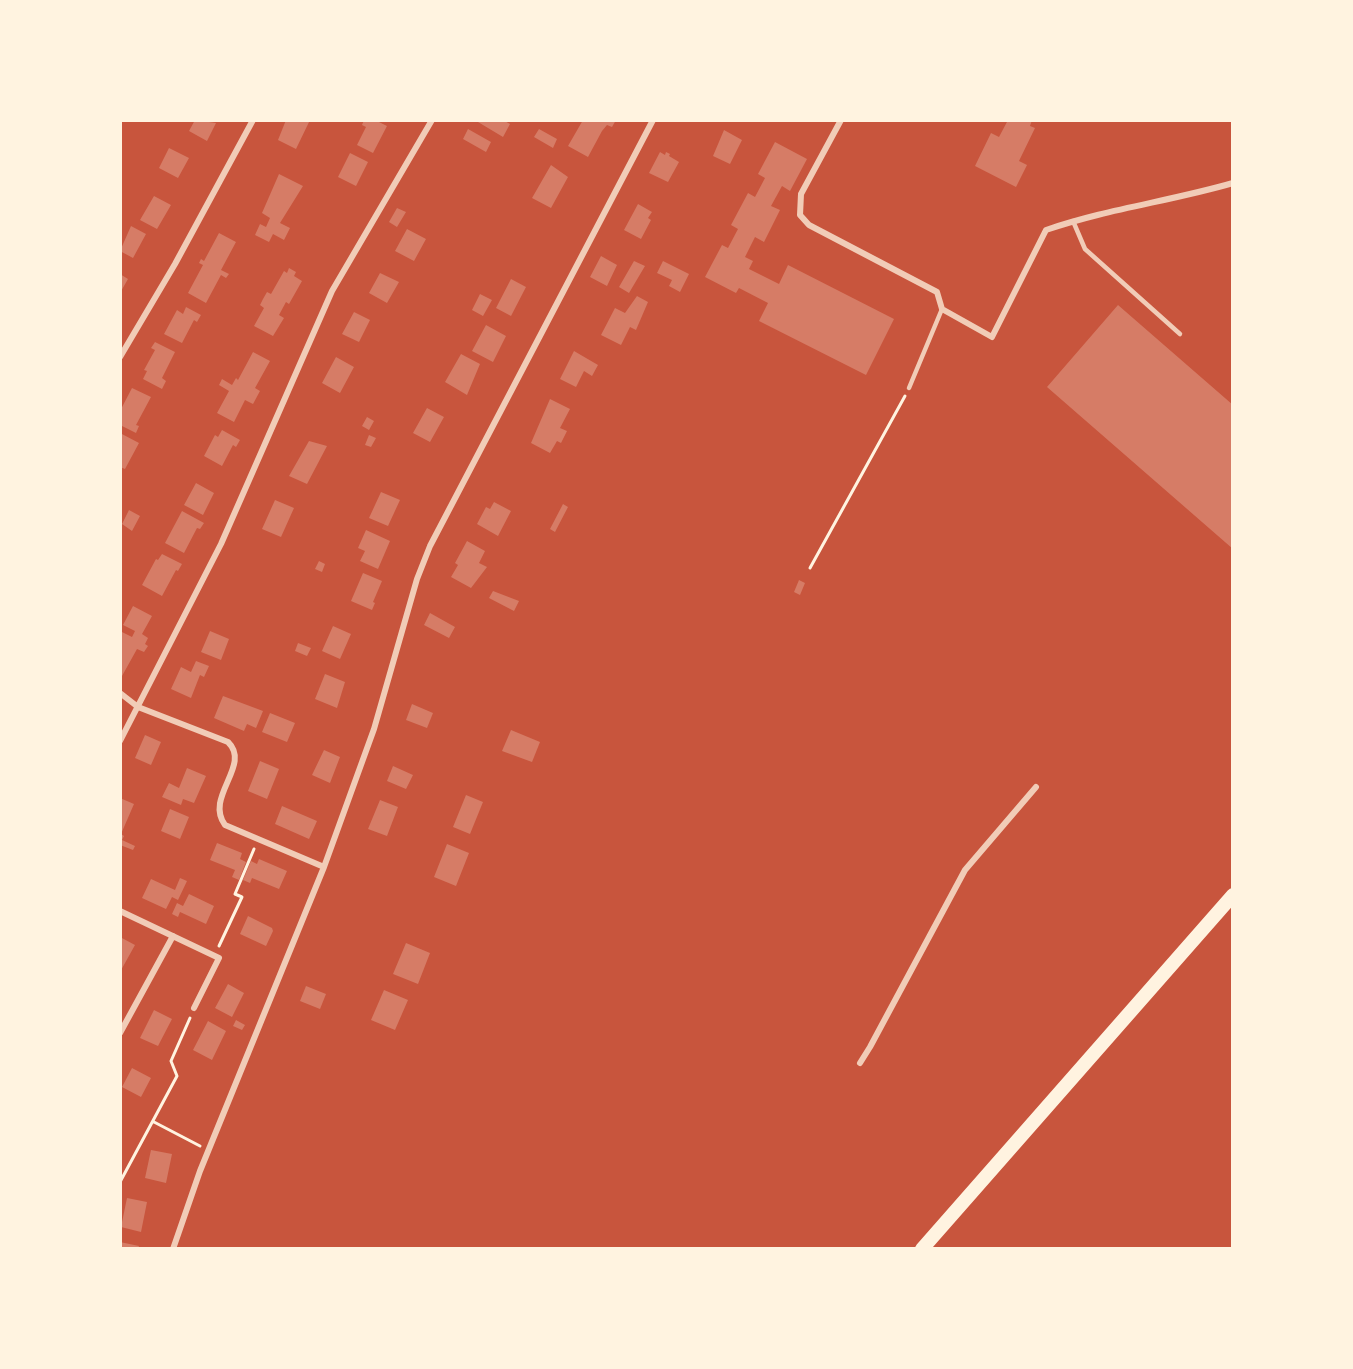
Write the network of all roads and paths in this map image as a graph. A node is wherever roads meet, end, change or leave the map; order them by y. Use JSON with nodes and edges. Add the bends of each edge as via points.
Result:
{"nodes":[{"id":1,"x":253,"y":120,"type":"edge"},
{"id":2,"x":432,"y":120,"type":"edge"},
{"id":3,"x":653,"y":120,"type":"edge"},
{"id":4,"x":841,"y":120,"type":"edge"},
{"id":5,"x":1233,"y":183,"type":"edge"},
{"id":6,"x":1073,"y":221,"type":"junction"},
{"id":7,"x":942,"y":309,"type":"junction"},
{"id":8,"x":1180,"y":334,"type":"dead end"},
{"id":9,"x":120,"y":357,"type":"edge"},
{"id":10,"x":909,"y":388,"type":"joint"},
{"id":11,"x":810,"y":568,"type":"dead end"},
{"id":12,"x":120,"y":693,"type":"edge"},
{"id":13,"x":138,"y":706,"type":"junction"},
{"id":14,"x":120,"y":741,"type":"edge"},
{"id":15,"x":1036,"y":787,"type":"dead end"},
{"id":16,"x":258,"y":839,"type":"junction"},
{"id":17,"x":324,"y":867,"type":"junction"},
{"id":18,"x":1233,"y":895,"type":"edge"},
{"id":19,"x":120,"y":911,"type":"edge"},
{"id":20,"x":173,"y":936,"type":"junction"},
{"id":21,"x":214,"y":956,"type":"junction"},
{"id":22,"x":194,"y":1008,"type":"joint"},
{"id":23,"x":120,"y":1033,"type":"edge"},
{"id":24,"x":860,"y":1063,"type":"dead end"},
{"id":25,"x":154,"y":1122,"type":"junction"},
{"id":26,"x":209,"y":1150,"type":"junction"},
{"id":27,"x":120,"y":1182,"type":"edge"},
{"id":28,"x":173,"y":1249,"type":"edge"},
{"id":29,"x":922,"y":1249,"type":"edge"}],
"edges":[{"from":1,"to":9,"type":"street"},
{"from":2,"to":13,"type":"street","via":[[332,291],[220,544]]},
{"from":3,"to":17,"type":"street","via":[[429,546],[374,729]]},
{"from":4,"to":7,"type":"street","via":[[801,194],[800,215],[809,225],[937,292]]},
{"from":5,"to":6,"type":"street"},
{"from":6,"to":7,"type":"street","via":[[1046,230],[992,337]]},
{"from":6,"to":8,"type":"lane","via":[[1085,249]]},
{"from":7,"to":10,"type":"lane"},
{"from":10,"to":11,"type":"path"},
{"from":12,"to":13,"type":"street"},
{"from":13,"to":14,"type":"street"},
{"from":13,"to":16,"type":"street","via":[[228,742],[234,748],[236,759],[218,804],[219,816],[225,825]]},
{"from":15,"to":24,"type":"street","via":[[965,870]]},
{"from":16,"to":17,"type":"street"},
{"from":16,"to":21,"type":"path","via":[[235,894],[242,897]]},
{"from":17,"to":26,"type":"street"},
{"from":18,"to":29,"type":"main road"},
{"from":19,"to":20,"type":"street"},
{"from":20,"to":21,"type":"street"},
{"from":20,"to":23,"type":"street"},
{"from":21,"to":22,"type":"street","via":[[219,958]]},
{"from":22,"to":25,"type":"path","via":[[171,1061],[177,1076]]},
{"from":25,"to":26,"type":"path"},
{"from":25,"to":27,"type":"path"},
{"from":26,"to":28,"type":"street"}]}
